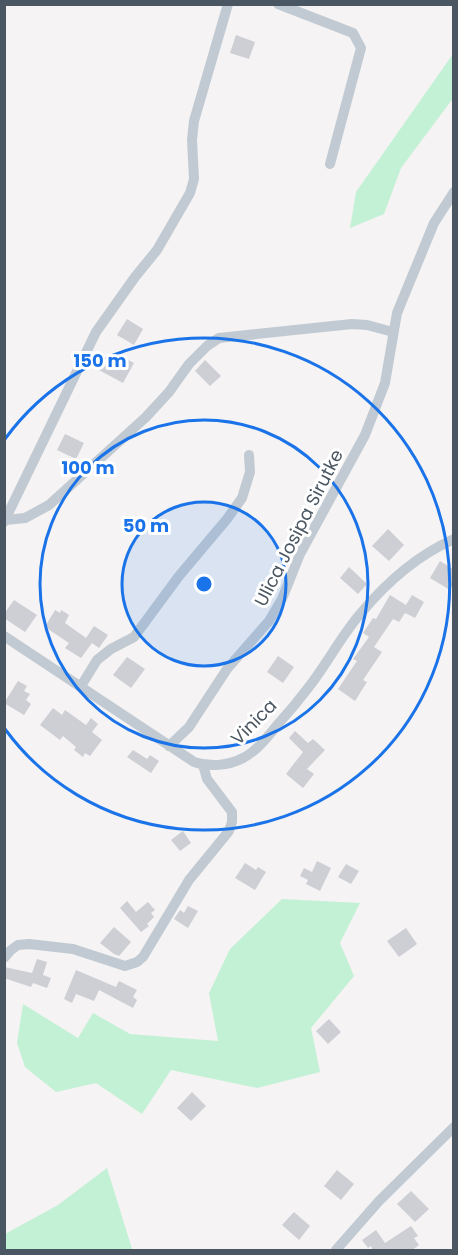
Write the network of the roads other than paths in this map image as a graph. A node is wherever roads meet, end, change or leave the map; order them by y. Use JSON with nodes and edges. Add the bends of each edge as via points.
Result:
{"nodes":[{"id":1,"x":228,"y":4,"type":"edge"},
{"id":2,"x":278,"y":4,"type":"edge"},
{"id":3,"x":330,"y":164,"type":"dead end"},
{"id":4,"x":453,"y":192,"type":"edge"},
{"id":5,"x":393,"y":332,"type":"junction"},
{"id":6,"x":249,"y":454,"type":"dead end"},
{"id":7,"x":5,"y":521,"type":"edge"},
{"id":8,"x":453,"y":539,"type":"edge"},
{"id":9,"x":4,"y":636,"type":"edge"},
{"id":10,"x":81,"y":686,"type":"junction"},
{"id":11,"x":169,"y":746,"type":"junction"},
{"id":12,"x":202,"y":765,"type":"junction"},
{"id":13,"x":4,"y":958,"type":"edge"},
{"id":14,"x":453,"y":1127,"type":"edge"},
{"id":15,"x":336,"y":1251,"type":"edge"}],
"edges":[{"from":1,"to":7,"type":"street","via":[[194,121],[194,179],[190,194],[158,250],[96,332]]},
{"from":2,"to":3,"type":"street","via":[[353,33],[361,48]]},
{"from":4,"to":5,"type":"street","name":"Ulica Josipa Sirutke","via":[[434,223]]},
{"from":5,"to":7,"type":"street","via":[[352,324],[219,338],[189,364],[146,417],[49,505],[25,518]]},
{"from":5,"to":11,"type":"street","name":"Ulica Josipa Sirutke","via":[[385,383],[365,435],[300,554],[282,599],[269,621],[227,669],[189,727]]},
{"from":6,"to":10,"type":"street","via":[[250,472],[242,498],[227,519],[134,637],[97,660]]},
{"from":8,"to":12,"type":"street","name":"Vinica","via":[[408,567],[381,591],[309,687],[254,751],[230,763]]},
{"from":9,"to":10,"type":"street"},
{"from":10,"to":11,"type":"street"},
{"from":11,"to":12,"type":"street"},
{"from":12,"to":13,"type":"street","via":[[207,779],[232,812],[232,822],[189,880],[143,957],[125,966],[73,949],[18,945]]},
{"from":14,"to":15,"type":"street","via":[[379,1201]]}]}
